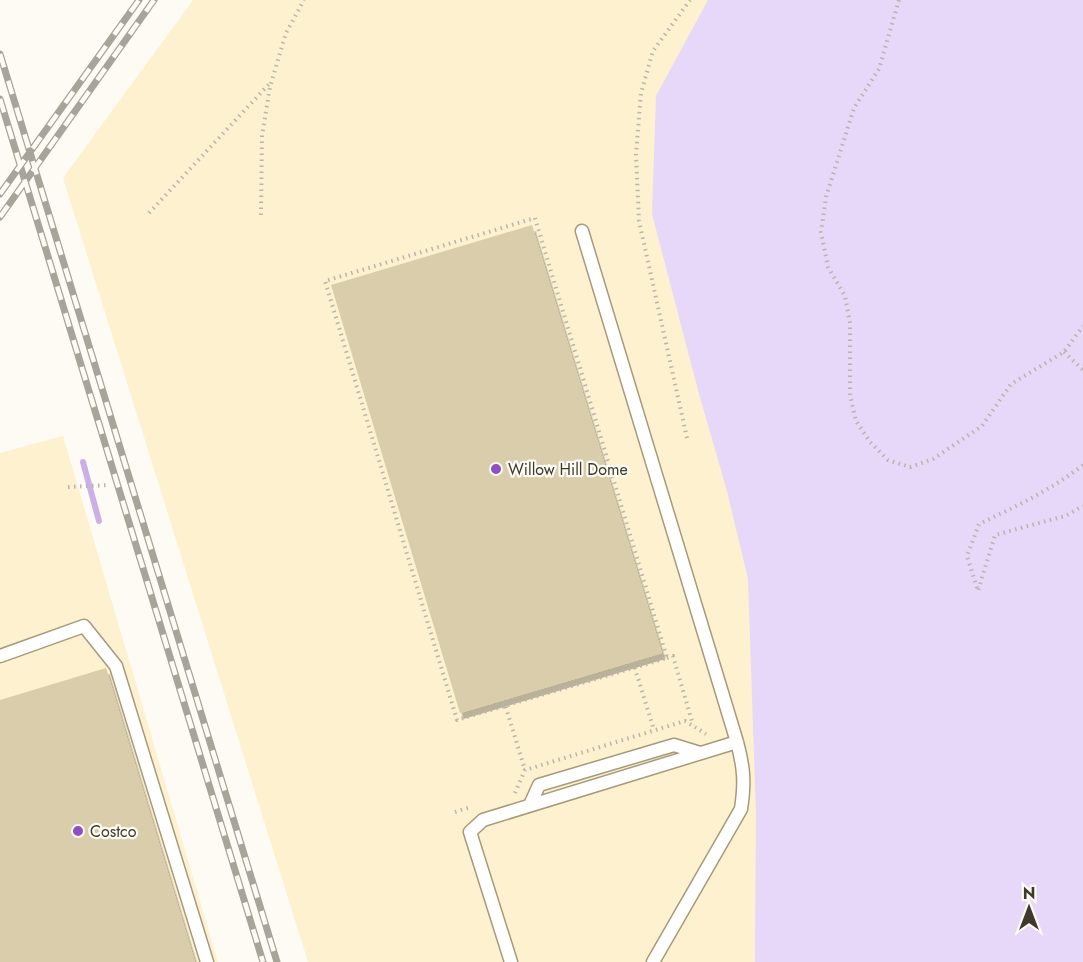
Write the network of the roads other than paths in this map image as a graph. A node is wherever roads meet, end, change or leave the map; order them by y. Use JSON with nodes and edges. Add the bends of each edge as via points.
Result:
{"nodes":[{"id":1,"x":582,"y":231,"type":"dead end"},
{"id":2,"x":0,"y":656,"type":"edge"},
{"id":3,"x":736,"y":742,"type":"junction"},
{"id":4,"x":207,"y":962,"type":"edge"},
{"id":5,"x":511,"y":962,"type":"edge"},
{"id":6,"x":653,"y":962,"type":"edge"}],
"edges":[{"from":1,"to":3,"type":"lane"},
{"from":2,"to":4,"type":"lane","via":[[84,626],[116,666]]},
{"from":3,"to":5,"type":"lane","via":[[483,820],[470,832]]},
{"from":3,"to":6,"type":"lane","via":[[744,767],[741,809]]}]}
